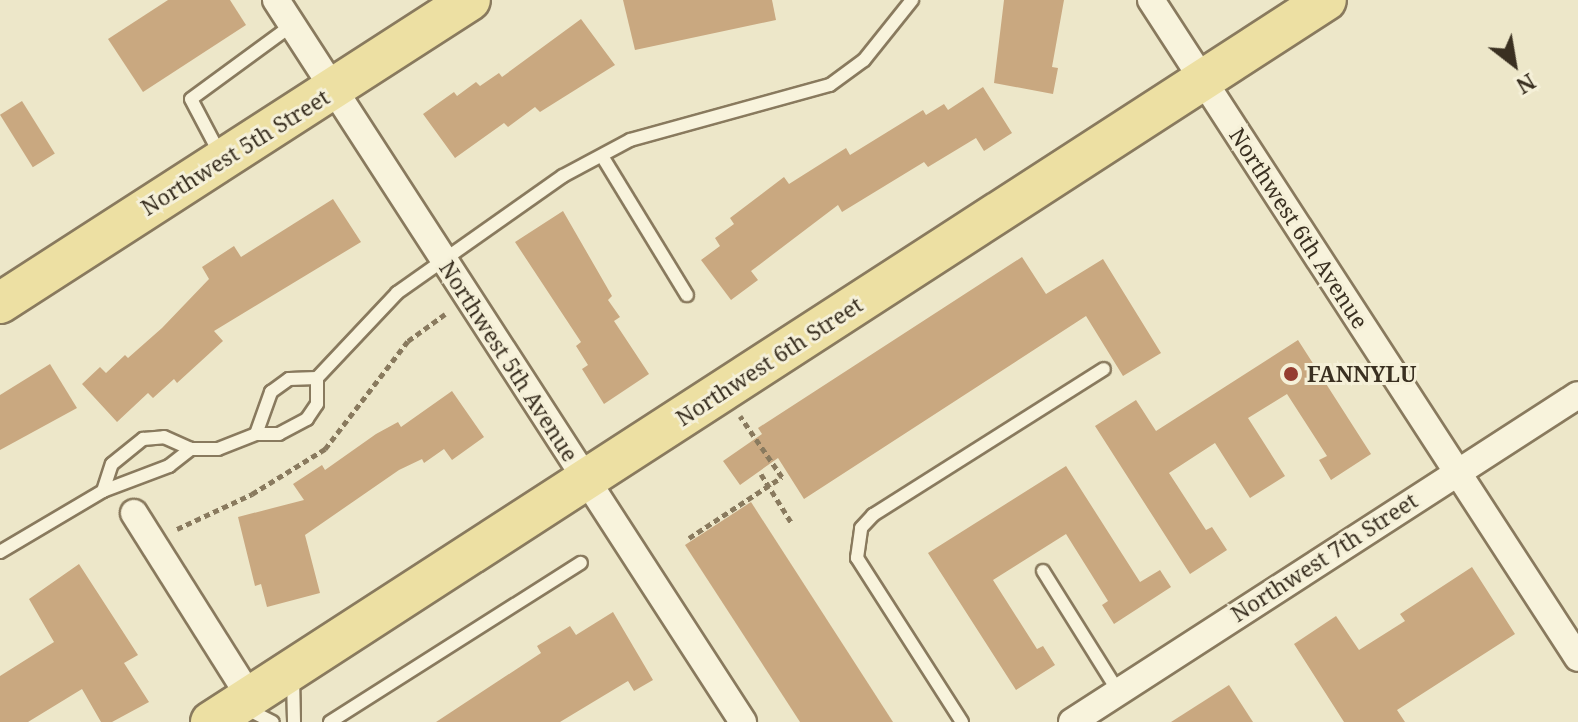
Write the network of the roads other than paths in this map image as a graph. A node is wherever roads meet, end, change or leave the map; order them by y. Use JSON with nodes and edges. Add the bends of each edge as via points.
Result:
{"nodes":[{"id":1,"x":276,"y":0,"type":"edge"},
{"id":2,"x":470,"y":0,"type":"edge"},
{"id":3,"x":912,"y":0,"type":"edge"},
{"id":4,"x":1151,"y":0,"type":"edge"},
{"id":5,"x":1326,"y":0,"type":"edge"},
{"id":6,"x":292,"y":25,"type":"junction"},
{"id":7,"x":1202,"y":80,"type":"junction"},
{"id":8,"x":334,"y":89,"type":"junction"},
{"id":9,"x":602,"y":156,"type":"junction"},
{"id":10,"x":223,"y":159,"type":"junction"},
{"id":11,"x":444,"y":262,"type":"junction"},
{"id":12,"x":687,"y":295,"type":"dead end"},
{"id":13,"x":0,"y":303,"type":"edge"},
{"id":14,"x":1104,"y":369,"type":"dead end"},
{"id":15,"x":317,"y":378,"type":"junction"},
{"id":16,"x":1578,"y":395,"type":"edge"},
{"id":17,"x":256,"y":434,"type":"junction"},
{"id":18,"x":191,"y":449,"type":"junction"},
{"id":19,"x":1457,"y":471,"type":"junction"},
{"id":20,"x":586,"y":479,"type":"junction"},
{"id":21,"x":103,"y":491,"type":"junction"},
{"id":22,"x":134,"y":513,"type":"dead end"},
{"id":23,"x":0,"y":552,"type":"edge"},
{"id":24,"x":581,"y":563,"type":"dead end"},
{"id":25,"x":1043,"y":571,"type":"dead end"},
{"id":26,"x":1578,"y":658,"type":"edge"},
{"id":27,"x":293,"y":669,"type":"junction"},
{"id":28,"x":1118,"y":691,"type":"junction"},
{"id":29,"x":243,"y":711,"type":"edge"},
{"id":30,"x":294,"y":722,"type":"edge"},
{"id":31,"x":330,"y":722,"type":"edge"},
{"id":32,"x":743,"y":722,"type":"edge"},
{"id":33,"x":962,"y":722,"type":"edge"},
{"id":34,"x":1074,"y":722,"type":"edge"}],
"edges":[{"from":1,"to":6,"type":"street","name":"Northwest 5th Avenue"},
{"from":2,"to":8,"type":"main road","name":"Northwest 5th Street"},
{"from":3,"to":9,"type":"lane","via":[[864,60],[830,85],[630,140]]},
{"from":4,"to":7,"type":"street","name":"Northwest 6th Avenue"},
{"from":5,"to":7,"type":"main road","name":"Northwest 6th Street"},
{"from":6,"to":8,"type":"street","name":"Northwest 5th Avenue"},
{"from":6,"to":10,"type":"lane","via":[[191,99]]},
{"from":7,"to":19,"type":"street","name":"Northwest 6th Avenue"},
{"from":7,"to":20,"type":"main road","name":"Northwest 6th Street"},
{"from":8,"to":10,"type":"main road","name":"Northwest 5th Street"},
{"from":8,"to":11,"type":"street","name":"Northwest 5th Avenue"},
{"from":9,"to":11,"type":"lane","via":[[563,176]]},
{"from":9,"to":12,"type":"lane"},
{"from":10,"to":13,"type":"main road","name":"Northwest 5th Street"},
{"from":11,"to":15,"type":"lane","via":[[397,293]]},
{"from":11,"to":20,"type":"street","name":"Northwest 5th Avenue"},
{"from":14,"to":33,"type":"lane","via":[[873,515],[861,528],[857,558]]},
{"from":15,"to":17,"type":"lane","via":[[289,379],[271,392]]},
{"from":15,"to":17,"type":"lane","via":[[317,404],[307,419],[279,434]]},
{"from":16,"to":19,"type":"street","name":"Northwest 7th Street"},
{"from":17,"to":18,"type":"lane","via":[[218,449]]},
{"from":18,"to":21,"type":"lane","via":[[169,466]]},
{"from":18,"to":21,"type":"lane","via":[[164,437],[143,439],[112,464]]},
{"from":19,"to":26,"type":"street","name":"Northwest 6th Avenue"},
{"from":19,"to":28,"type":"street","name":"Northwest 7th Street"},
{"from":20,"to":27,"type":"main road","name":"Northwest 6th Street"},
{"from":20,"to":32,"type":"street","name":"Northwest 5th Avenue"},
{"from":21,"to":23,"type":"lane"},
{"from":22,"to":29,"type":"street"},
{"from":24,"to":31,"type":"lane"},
{"from":25,"to":28,"type":"lane"},
{"from":27,"to":29,"type":"main road","name":"Northwest 6th Street"},
{"from":27,"to":30,"type":"lane"},
{"from":28,"to":34,"type":"street","name":"Northwest 7th Street"}]}
